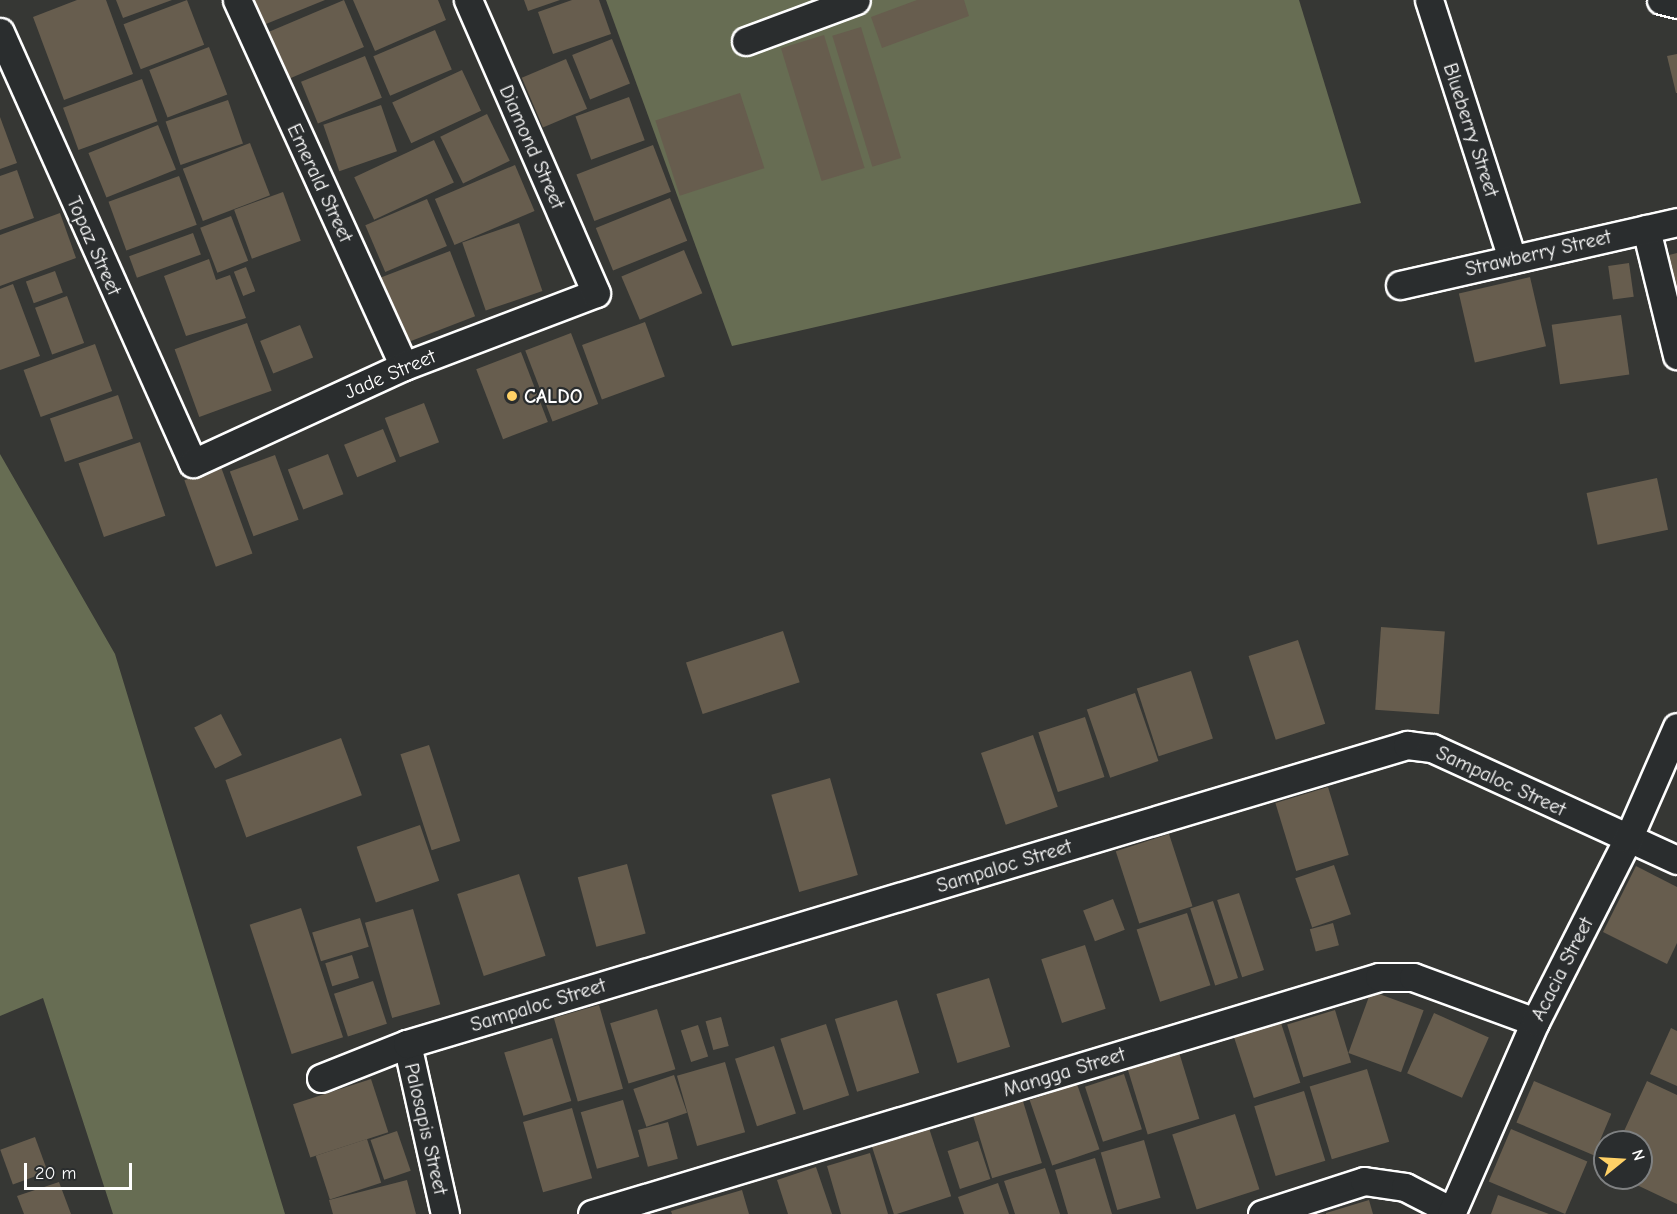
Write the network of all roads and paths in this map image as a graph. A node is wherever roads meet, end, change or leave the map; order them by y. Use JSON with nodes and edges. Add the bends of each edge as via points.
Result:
{"nodes":[{"id":1,"x":237,"y":0,"type":"edge"},
{"id":2,"x":468,"y":0,"type":"edge"},
{"id":3,"x":856,"y":0,"type":"edge"},
{"id":4,"x":1429,"y":0,"type":"edge"},
{"id":5,"x":1661,"y":0,"type":"edge"},
{"id":6,"x":1677,"y":4,"type":"edge"},
{"id":7,"x":0,"y":32,"type":"edge"},
{"id":8,"x":746,"y":40,"type":"dead end"},
{"id":9,"x":1677,"y":222,"type":"edge"},
{"id":10,"x":1646,"y":229,"type":"junction"},
{"id":11,"x":1512,"y":259,"type":"junction"},
{"id":12,"x":1400,"y":285,"type":"dead end"},
{"id":13,"x":597,"y":293,"type":"joint"},
{"id":14,"x":1677,"y":355,"type":"edge"},
{"id":15,"x":404,"y":366,"type":"junction"},
{"id":16,"x":188,"y":461,"type":"joint"},
{"id":17,"x":1677,"y":727,"type":"edge"},
{"id":18,"x":1628,"y":839,"type":"junction"},
{"id":19,"x":1677,"y":860,"type":"edge"},
{"id":20,"x":1535,"y":1022,"type":"junction"},
{"id":21,"x":407,"y":1044,"type":"junction"},
{"id":22,"x":321,"y":1078,"type":"dead end"},
{"id":23,"x":1452,"y":1212,"type":"edge"},
{"id":24,"x":446,"y":1214,"type":"edge"},
{"id":25,"x":592,"y":1214,"type":"edge"},
{"id":26,"x":1262,"y":1214,"type":"edge"}],
"edges":[{"from":1,"to":15,"type":"street","name":"Emerald Street"},
{"from":2,"to":13,"type":"street","name":"Diamond Street"},
{"from":3,"to":8,"type":"street"},
{"from":4,"to":11,"type":"street","name":"Blueberry Street"},
{"from":5,"to":6,"type":"street"},
{"from":7,"to":16,"type":"street","name":"Topaz Street"},
{"from":9,"to":10,"type":"street","name":"Strawberry Street"},
{"from":10,"to":11,"type":"street","name":"Strawberry Street"},
{"from":10,"to":14,"type":"street"},
{"from":11,"to":12,"type":"street","name":"Strawberry Street"},
{"from":13,"to":15,"type":"street","name":"Jade Street"},
{"from":15,"to":16,"type":"street","name":"Jade Street"},
{"from":17,"to":18,"type":"street","name":"Acacia Street"},
{"from":18,"to":19,"type":"street","name":"Sampaloc Street"},
{"from":18,"to":20,"type":"street","name":"Acacia Street"},
{"from":18,"to":21,"type":"street","name":"Sampaloc Street","via":[[1432,748],[1407,746]]},
{"from":20,"to":23,"type":"street","name":"Acacia Street"},
{"from":20,"to":25,"type":"street","name":"Mangga Street","via":[[1413,977],[1379,977]]},
{"from":21,"to":22,"type":"street","name":"Sampaloc Street"},
{"from":21,"to":24,"type":"street","name":"Palosapis Street"},
{"from":23,"to":26,"type":"street","via":[[1405,1187],[1364,1181]]}]}
